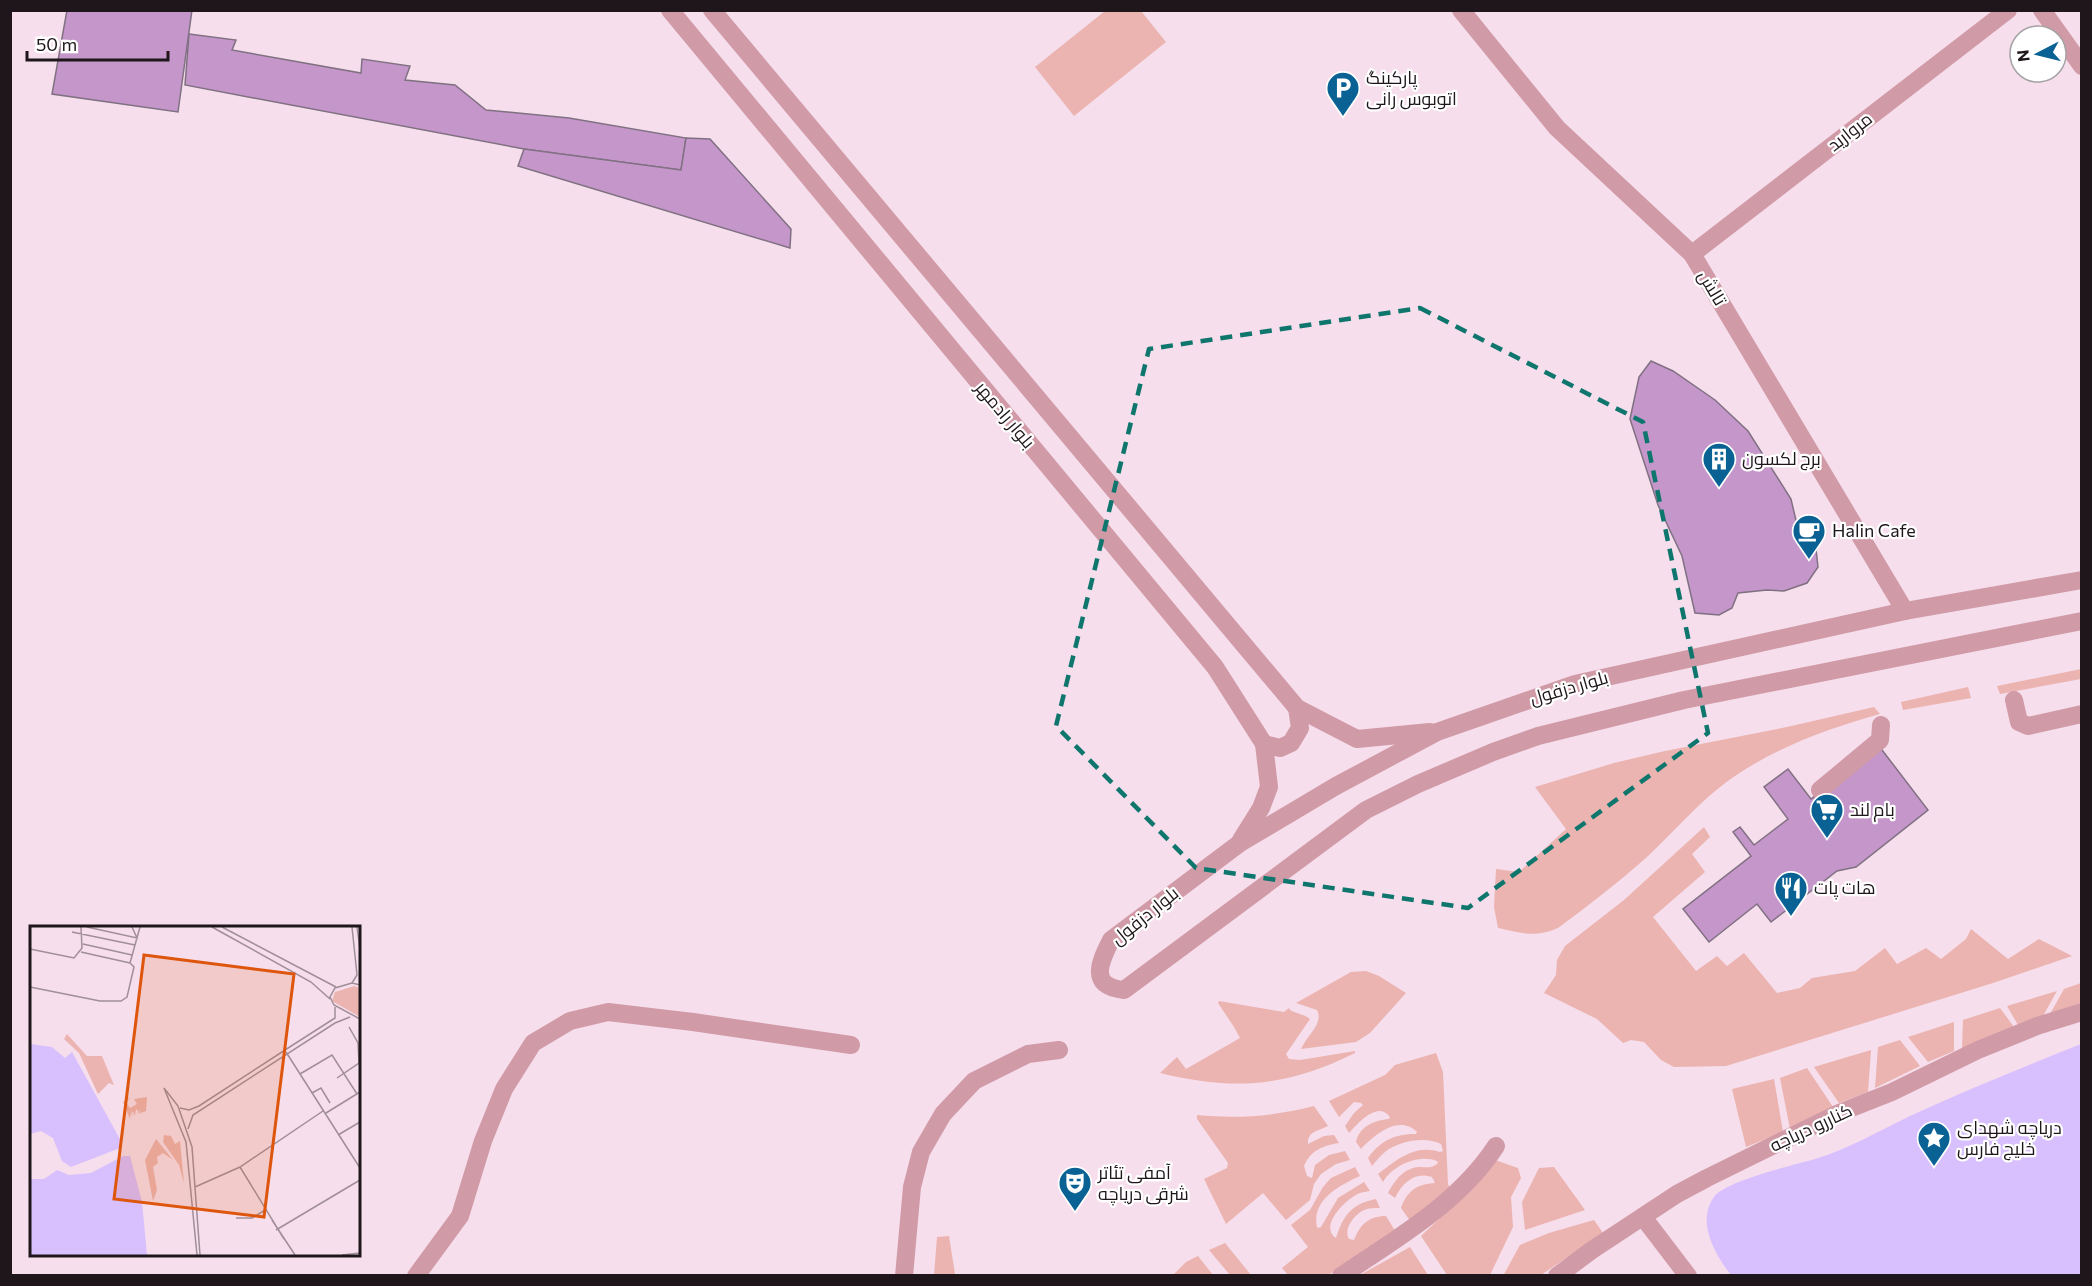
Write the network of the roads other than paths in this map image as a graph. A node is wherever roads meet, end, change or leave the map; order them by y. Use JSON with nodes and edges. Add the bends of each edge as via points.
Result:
{"nodes":[{"id":1,"x":670,"y":10,"type":"edge"},
{"id":2,"x":712,"y":10,"type":"edge"},
{"id":3,"x":1461,"y":10,"type":"edge"},
{"id":4,"x":2008,"y":10,"type":"edge"},
{"id":5,"x":2042,"y":10,"type":"edge"},
{"id":6,"x":2082,"y":66,"type":"edge"},
{"id":7,"x":1692,"y":254,"type":"junction"},
{"id":8,"x":2082,"y":580,"type":"edge"},
{"id":9,"x":1905,"y":611,"type":"junction"},
{"id":10,"x":2082,"y":621,"type":"edge"},
{"id":11,"x":2014,"y":700,"type":"dead end"},
{"id":12,"x":1297,"y":708,"type":"junction"},
{"id":13,"x":2082,"y":714,"type":"edge"},
{"id":14,"x":1881,"y":725,"type":"dead end"},
{"id":15,"x":1437,"y":732,"type":"junction"},
{"id":16,"x":1264,"y":744,"type":"junction"},
{"id":17,"x":1820,"y":790,"type":"dead end"},
{"id":18,"x":1239,"y":843,"type":"junction"},
{"id":19,"x":2082,"y":1012,"type":"edge"},
{"id":20,"x":851,"y":1045,"type":"dead end"},
{"id":21,"x":1059,"y":1050,"type":"dead end"},
{"id":22,"x":1496,"y":1146,"type":"dead end"},
{"id":23,"x":1643,"y":1217,"type":"junction"},
{"id":24,"x":416,"y":1275,"type":"edge"},
{"id":25,"x":904,"y":1275,"type":"edge"},
{"id":26,"x":1341,"y":1275,"type":"edge"},
{"id":27,"x":1557,"y":1275,"type":"edge"},
{"id":28,"x":1688,"y":1275,"type":"edge"}],
"edges":[{"from":1,"to":16,"type":"street","name":"بلوار رادمهر","via":[[1215,667]]},
{"from":2,"to":12,"type":"street","name":"بلوار رادمهر"},
{"from":3,"to":7,"type":"street","name":"تالش","via":[[1557,128]]},
{"from":4,"to":7,"type":"street","name":"مروارید"},
{"from":5,"to":6,"type":"street"},
{"from":7,"to":9,"type":"street","name":"تالش"},
{"from":8,"to":9,"type":"street","name":"بلوار دزفول"},
{"from":9,"to":15,"type":"street","name":"بلوار دزفول","via":[[1575,684]]},
{"from":10,"to":18,"type":"street","name":"بلوار دزفول","via":[[1684,700],[1538,736],[1493,752],[1366,810],[1132,985],[1124,990],[1105,984],[1100,962],[1112,940]]},
{"from":11,"to":13,"type":"street","via":[[2019,722],[2028,726]]},
{"from":12,"to":15,"type":"street","via":[[1357,739]]},
{"from":12,"to":16,"type":"street","via":[[1300,728],[1291,742],[1280,748]]},
{"from":14,"to":17,"type":"street","via":[[1880,740]]},
{"from":15,"to":18,"type":"street","name":"بلوار دزفول"},
{"from":16,"to":18,"type":"street","name":"بلوار رادمهر","via":[[1269,787]]},
{"from":19,"to":23,"type":"street","name":"کناررو دریاچه","via":[[1978,1050],[1839,1113],[1707,1178]]},
{"from":20,"to":24,"type":"street","via":[[608,1012],[570,1021],[533,1043],[504,1089],[460,1216]]},
{"from":21,"to":25,"type":"street","via":[[1028,1054],[974,1081],[943,1114],[921,1152],[912,1186]]},
{"from":22,"to":26,"type":"street","via":[[1458,1190],[1407,1232]]},
{"from":23,"to":27,"type":"street","name":"کناررو دریاچه"},
{"from":23,"to":28,"type":"street"}]}
